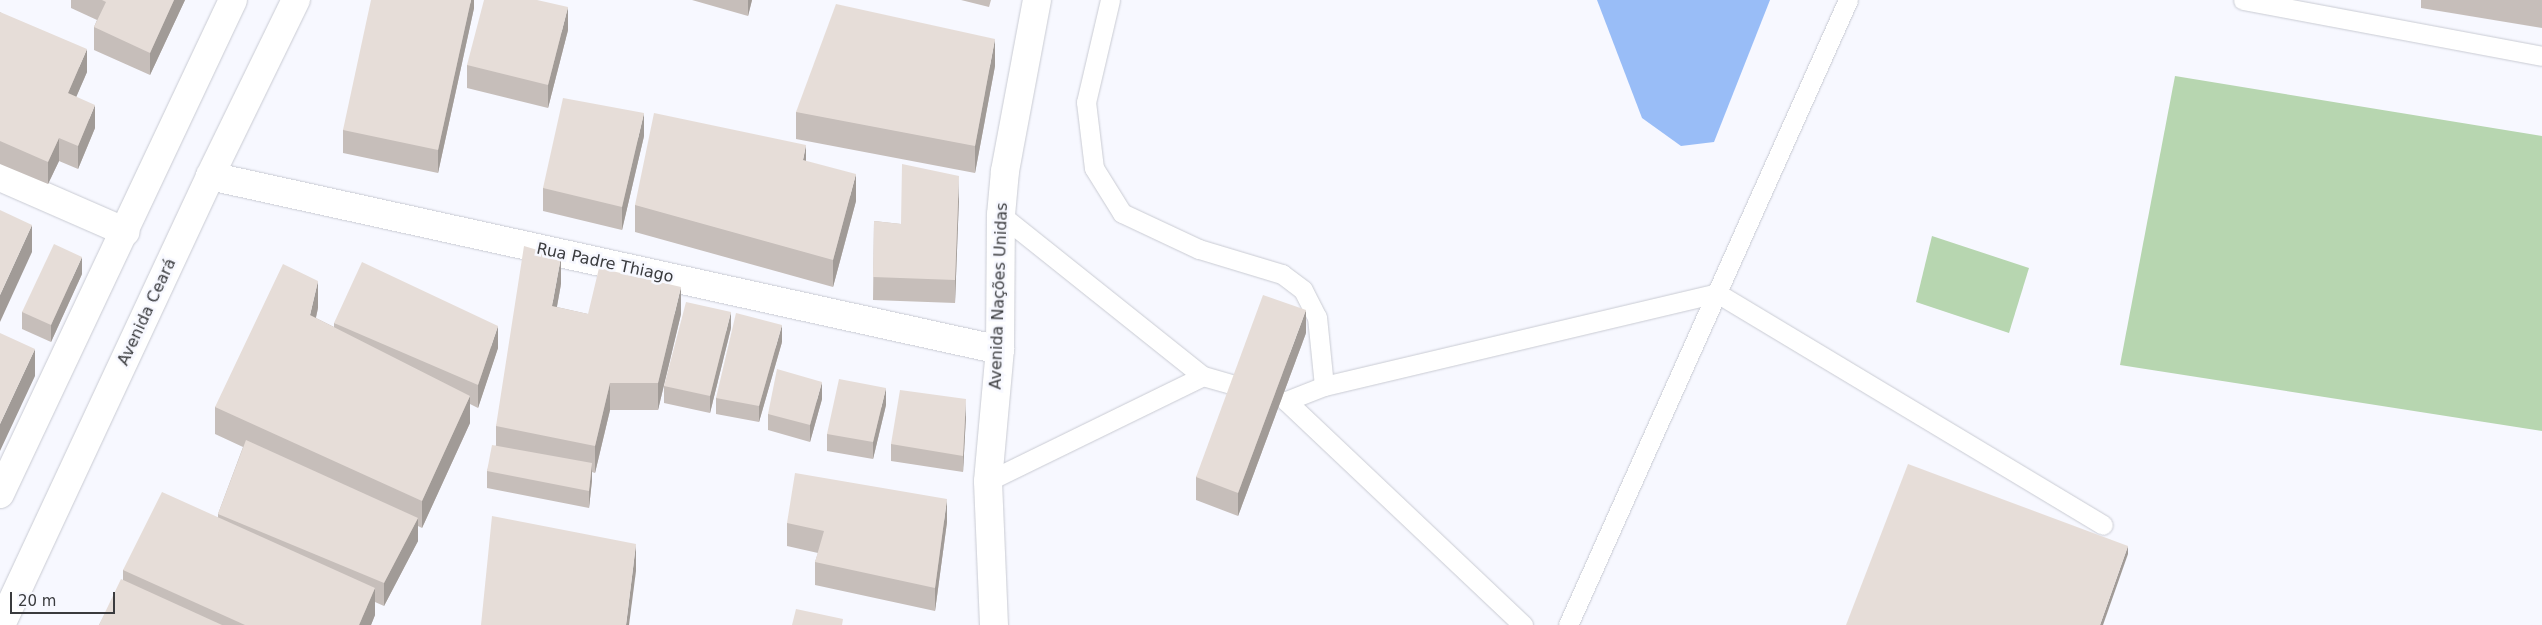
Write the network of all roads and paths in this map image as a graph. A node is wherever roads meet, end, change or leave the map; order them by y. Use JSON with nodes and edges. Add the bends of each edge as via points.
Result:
{"nodes":[{"id":1,"x":233,"y":0,"type":"edge"},
{"id":2,"x":296,"y":0,"type":"edge"},
{"id":3,"x":1037,"y":0,"type":"edge"},
{"id":4,"x":1110,"y":0,"type":"edge"},
{"id":5,"x":1848,"y":0,"type":"edge"},
{"id":6,"x":2243,"y":0,"type":"edge"},
{"id":7,"x":2542,"y":56,"type":"edge"},
{"id":8,"x":210,"y":176,"type":"junction"},
{"id":9,"x":0,"y":177,"type":"edge"},
{"id":10,"x":1001,"y":215,"type":"junction"},
{"id":11,"x":126,"y":232,"type":"junction"},
{"id":12,"x":1717,"y":293,"type":"junction"},
{"id":13,"x":1000,"y":350,"type":"junction"},
{"id":14,"x":1203,"y":376,"type":"junction"},
{"id":15,"x":1238,"y":386,"type":"edge"},
{"id":16,"x":1324,"y":386,"type":"junction"},
{"id":17,"x":988,"y":481,"type":"junction"},
{"id":18,"x":0,"y":494,"type":"edge"},
{"id":19,"x":2103,"y":525,"type":"dead end"},
{"id":20,"x":2,"y":625,"type":"edge"},
{"id":21,"x":994,"y":625,"type":"edge"},
{"id":22,"x":1522,"y":625,"type":"edge"},
{"id":23,"x":1568,"y":625,"type":"edge"}],
"edges":[{"from":1,"to":11,"type":"street"},
{"from":2,"to":8,"type":"street","name":"Avenida Ceará"},
{"from":3,"to":10,"type":"street","name":"Avenida Nações Unidas","via":[[1005,171]]},
{"from":4,"to":16,"type":"lane","via":[[1086,102],[1094,168],[1122,213],[1199,248],[1282,274],[1303,290],[1316,317]]},
{"from":5,"to":12,"type":"lane"},
{"from":6,"to":7,"type":"lane"},
{"from":8,"to":13,"type":"street","name":"Rua Padre Thiago"},
{"from":8,"to":20,"type":"street","name":"Avenida Ceará"},
{"from":9,"to":11,"type":"street"},
{"from":10,"to":13,"type":"street","name":"Avenida Nações Unidas"},
{"from":10,"to":14,"type":"lane"},
{"from":11,"to":18,"type":"street"},
{"from":12,"to":16,"type":"lane"},
{"from":12,"to":19,"type":"lane"},
{"from":12,"to":23,"type":"lane"},
{"from":13,"to":17,"type":"street","name":"Avenida Nações Unidas"},
{"from":14,"to":15,"type":"lane"},
{"from":14,"to":17,"type":"lane"},
{"from":16,"to":22,"type":"lane","via":[[1283,401]]},
{"from":17,"to":21,"type":"street","name":"Avenida Nações Unidas"}]}
